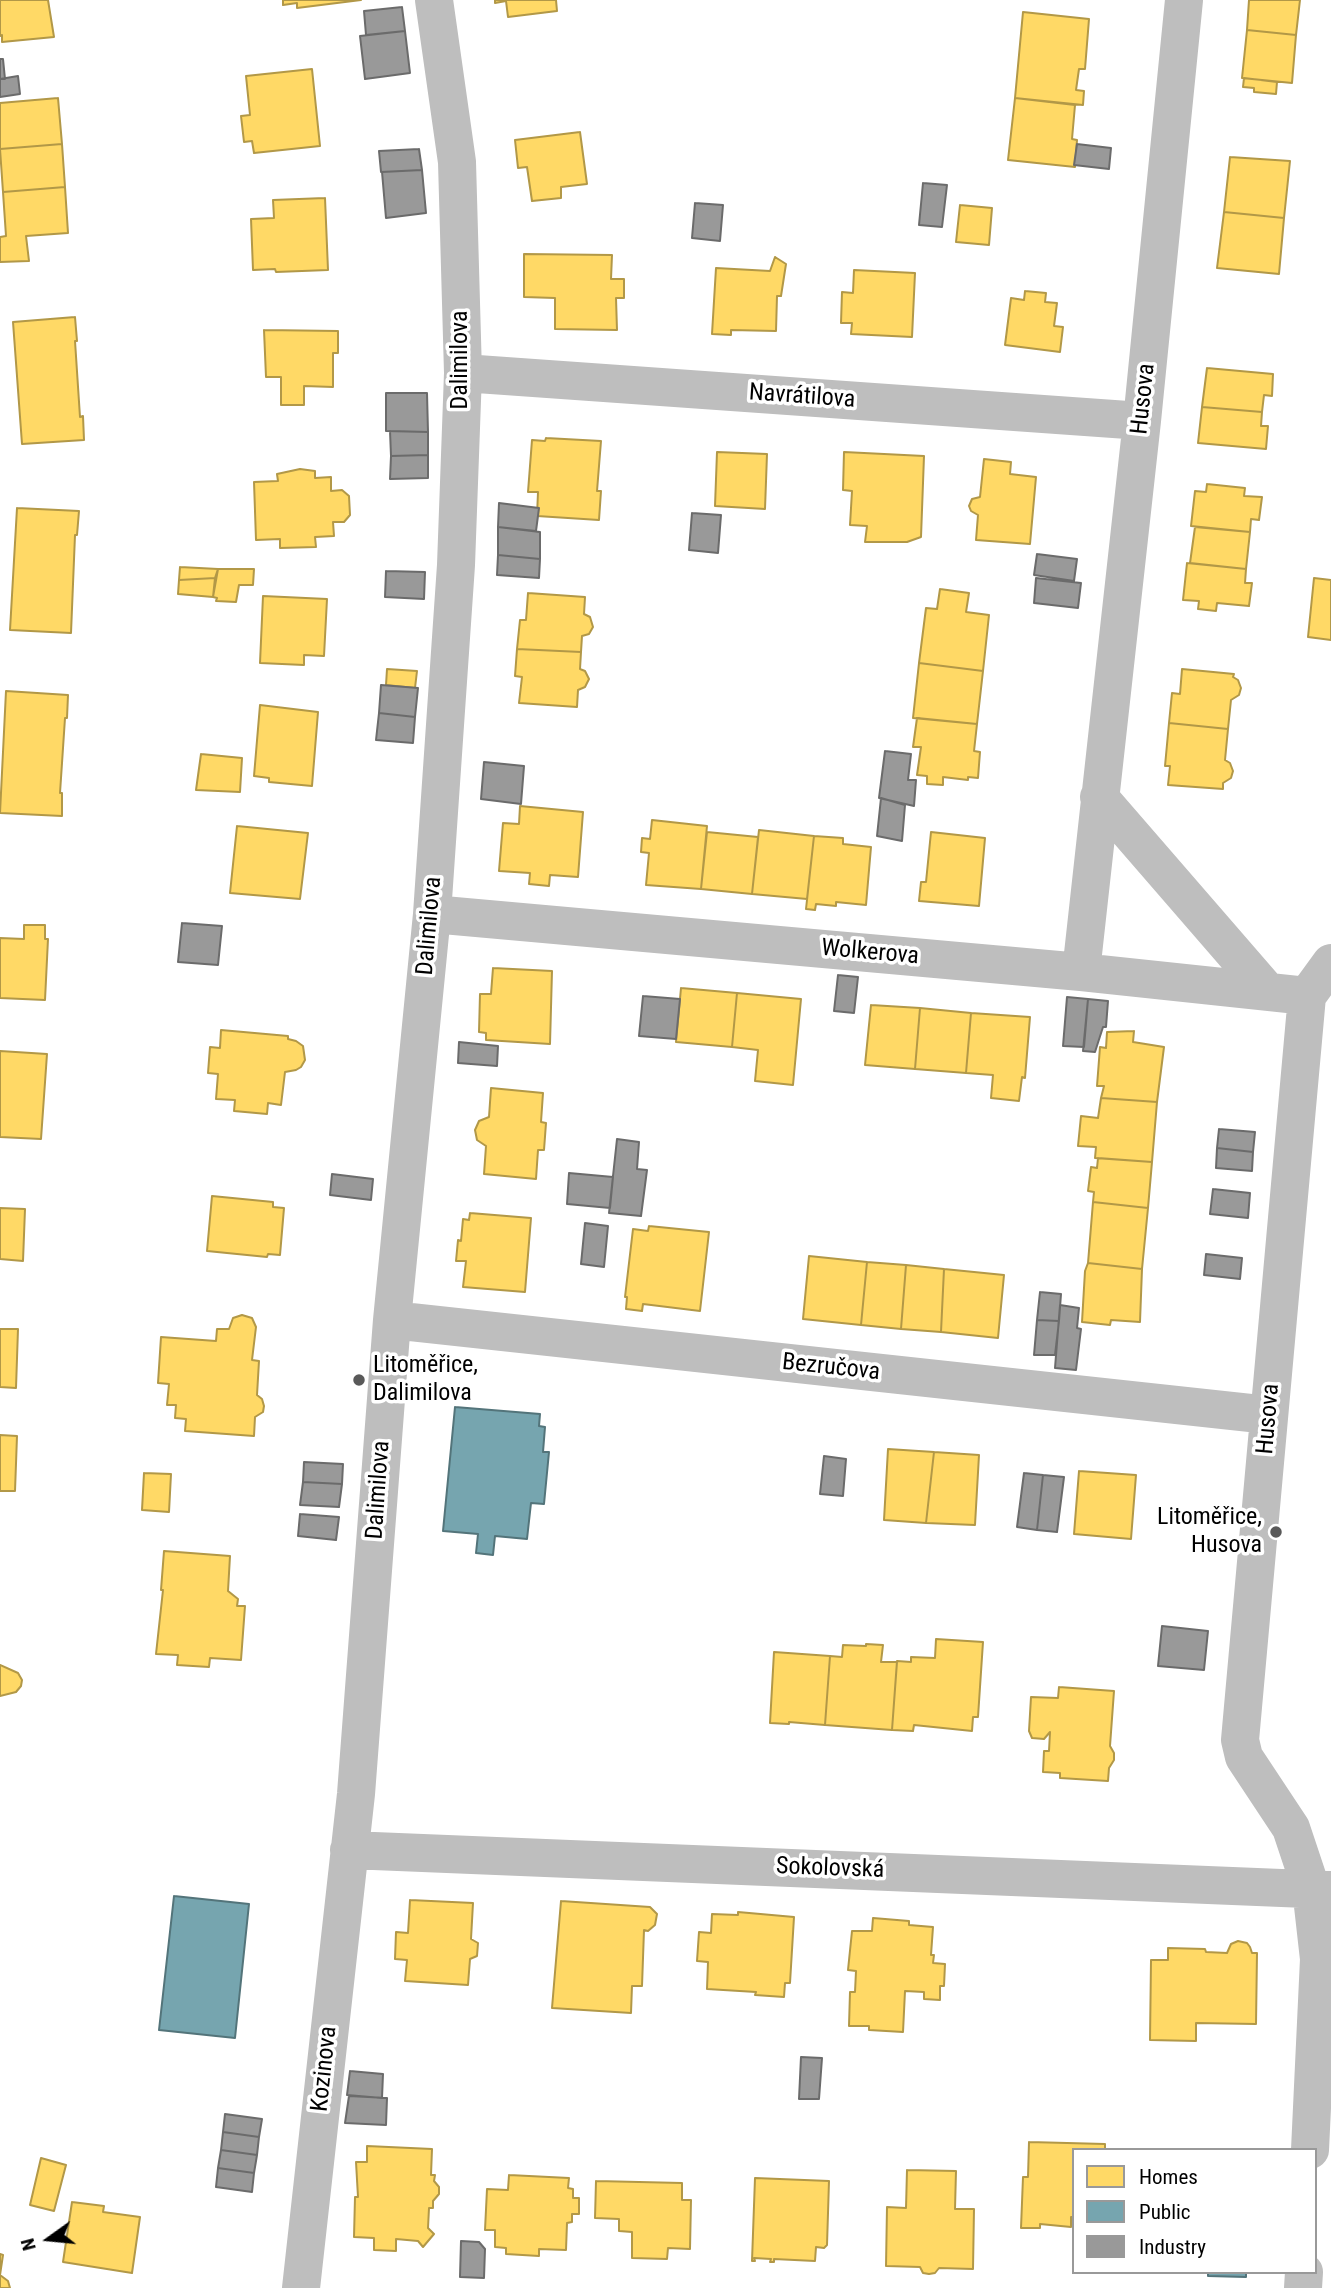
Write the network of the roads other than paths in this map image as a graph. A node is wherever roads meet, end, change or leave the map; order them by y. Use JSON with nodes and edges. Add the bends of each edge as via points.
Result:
{"nodes":[{"id":1,"x":434,"y":0,"type":"edge"},
{"id":2,"x":1184,"y":0,"type":"edge"},
{"id":3,"x":463,"y":373,"type":"junction"},
{"id":4,"x":1142,"y":421,"type":"junction"},
{"id":5,"x":1099,"y":797,"type":"junction"},
{"id":6,"x":432,"y":915,"type":"junction"},
{"id":7,"x":1331,"y":963,"type":"edge"},
{"id":8,"x":1081,"y":972,"type":"junction"},
{"id":9,"x":1268,"y":992,"type":"junction"},
{"id":10,"x":1307,"y":996,"type":"junction"},
{"id":11,"x":392,"y":1320,"type":"junction"},
{"id":12,"x":1269,"y":1415,"type":"junction"},
{"id":13,"x":349,"y":1850,"type":"junction"},
{"id":14,"x":1321,"y":1889,"type":"edge"},
{"id":15,"x":1310,"y":2148,"type":"edge"},
{"id":16,"x":300,"y":2288,"type":"edge"}],
"edges":[{"from":1,"to":3,"type":"street","name":"Dalimilova","via":[[457,162]]},
{"from":2,"to":4,"type":"street","name":"Husova"},
{"from":3,"to":4,"type":"street","name":"Navrátilova"},
{"from":3,"to":6,"type":"street","name":"Dalimilova","via":[[456,565]]},
{"from":4,"to":5,"type":"street","name":"Husova"},
{"from":5,"to":8,"type":"street","name":"Husova"},
{"from":5,"to":9,"type":"street"},
{"from":6,"to":8,"type":"street","name":"Wolkerova"},
{"from":6,"to":11,"type":"street","name":"Dalimilova"},
{"from":7,"to":10,"type":"street"},
{"from":8,"to":9,"type":"street","name":"Wolkerova"},
{"from":9,"to":10,"type":"street","name":"Wolkerova"},
{"from":10,"to":12,"type":"street","name":"Husova"},
{"from":11,"to":12,"type":"street","name":"Bezručova"},
{"from":11,"to":13,"type":"street","name":"Dalimilova"},
{"from":12,"to":14,"type":"street","name":"Husova","via":[[1240,1740],[1244,1757],[1291,1828]]},
{"from":13,"to":14,"type":"street","name":"Sokolovská"},
{"from":13,"to":16,"type":"street","name":"Kozinova"},
{"from":14,"to":15,"type":"street","name":"Husova"}]}
